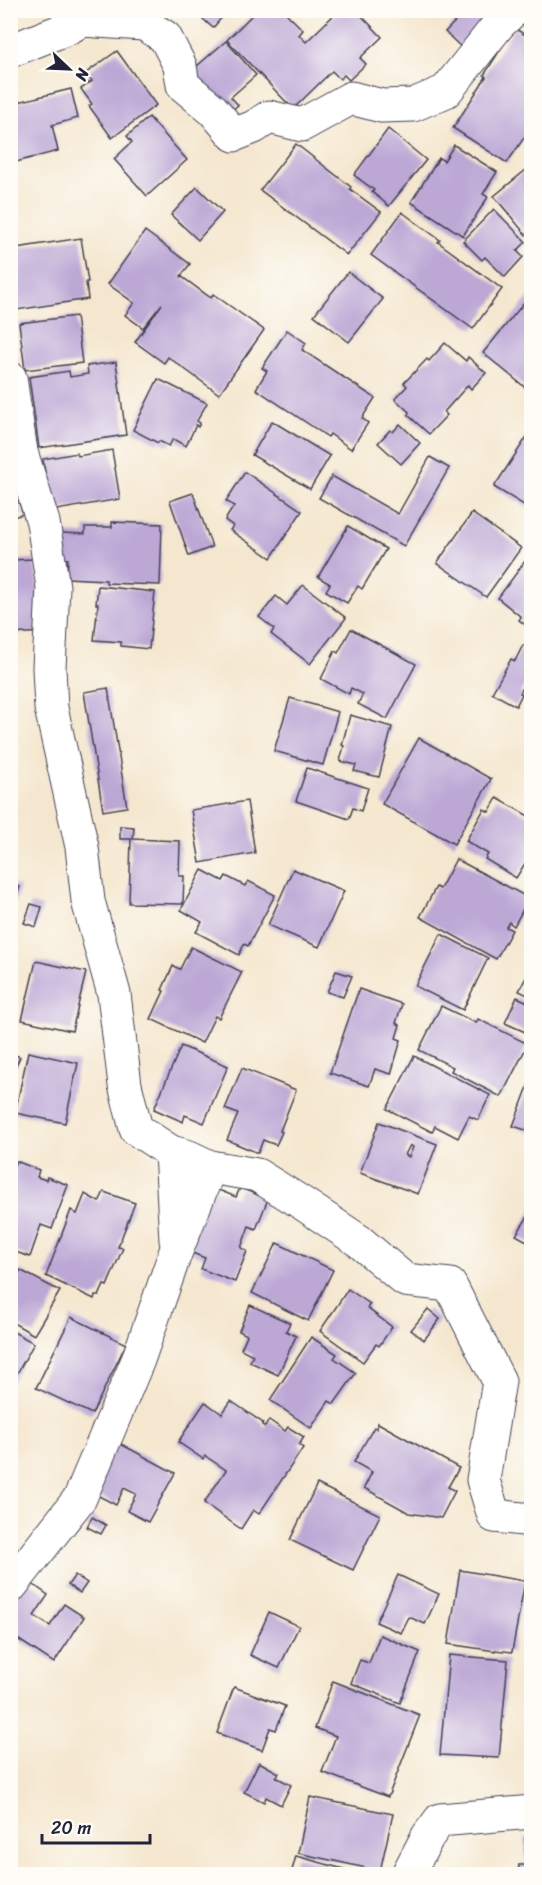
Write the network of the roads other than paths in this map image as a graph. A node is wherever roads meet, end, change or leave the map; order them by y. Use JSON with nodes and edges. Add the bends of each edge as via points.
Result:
{"nodes":[{"id":1,"x":514,"y":10,"type":"edge"},
{"id":2,"x":85,"y":15,"type":"edge"},
{"id":3,"x":10,"y":51,"type":"edge"},
{"id":4,"x":10,"y":378,"type":"edge"},
{"id":5,"x":171,"y":1152,"type":"junction"},
{"id":6,"x":210,"y":1167,"type":"junction"},
{"id":7,"x":177,"y":1251,"type":"junction"},
{"id":8,"x":531,"y":1520,"type":"edge"},
{"id":9,"x":10,"y":1587,"type":"edge"},
{"id":10,"x":531,"y":1812,"type":"edge"},
{"id":11,"x":408,"y":1875,"type":"edge"}],
"edges":[{"from":1,"to":2,"type":"street","via":[[446,91],[413,105],[382,106],[351,98],[302,125],[269,117],[234,135],[213,110],[183,85],[180,66],[165,37],[144,24]]},
{"from":2,"to":3,"type":"street","via":[[68,28]]},
{"from":4,"to":5,"type":"street","via":[[21,452],[43,522],[53,587],[51,708],[82,847],[88,901],[114,994],[125,1085],[136,1129]]},
{"from":5,"to":6,"type":"street"},
{"from":5,"to":7,"type":"street"},
{"from":6,"to":7,"type":"street"},
{"from":6,"to":8,"type":"street","via":[[257,1175],[359,1241],[405,1280],[450,1285],[499,1381],[483,1480],[494,1516]]},
{"from":7,"to":9,"type":"street","via":[[138,1360],[80,1498]]},
{"from":10,"to":11,"type":"street","via":[[440,1820]]}]}
